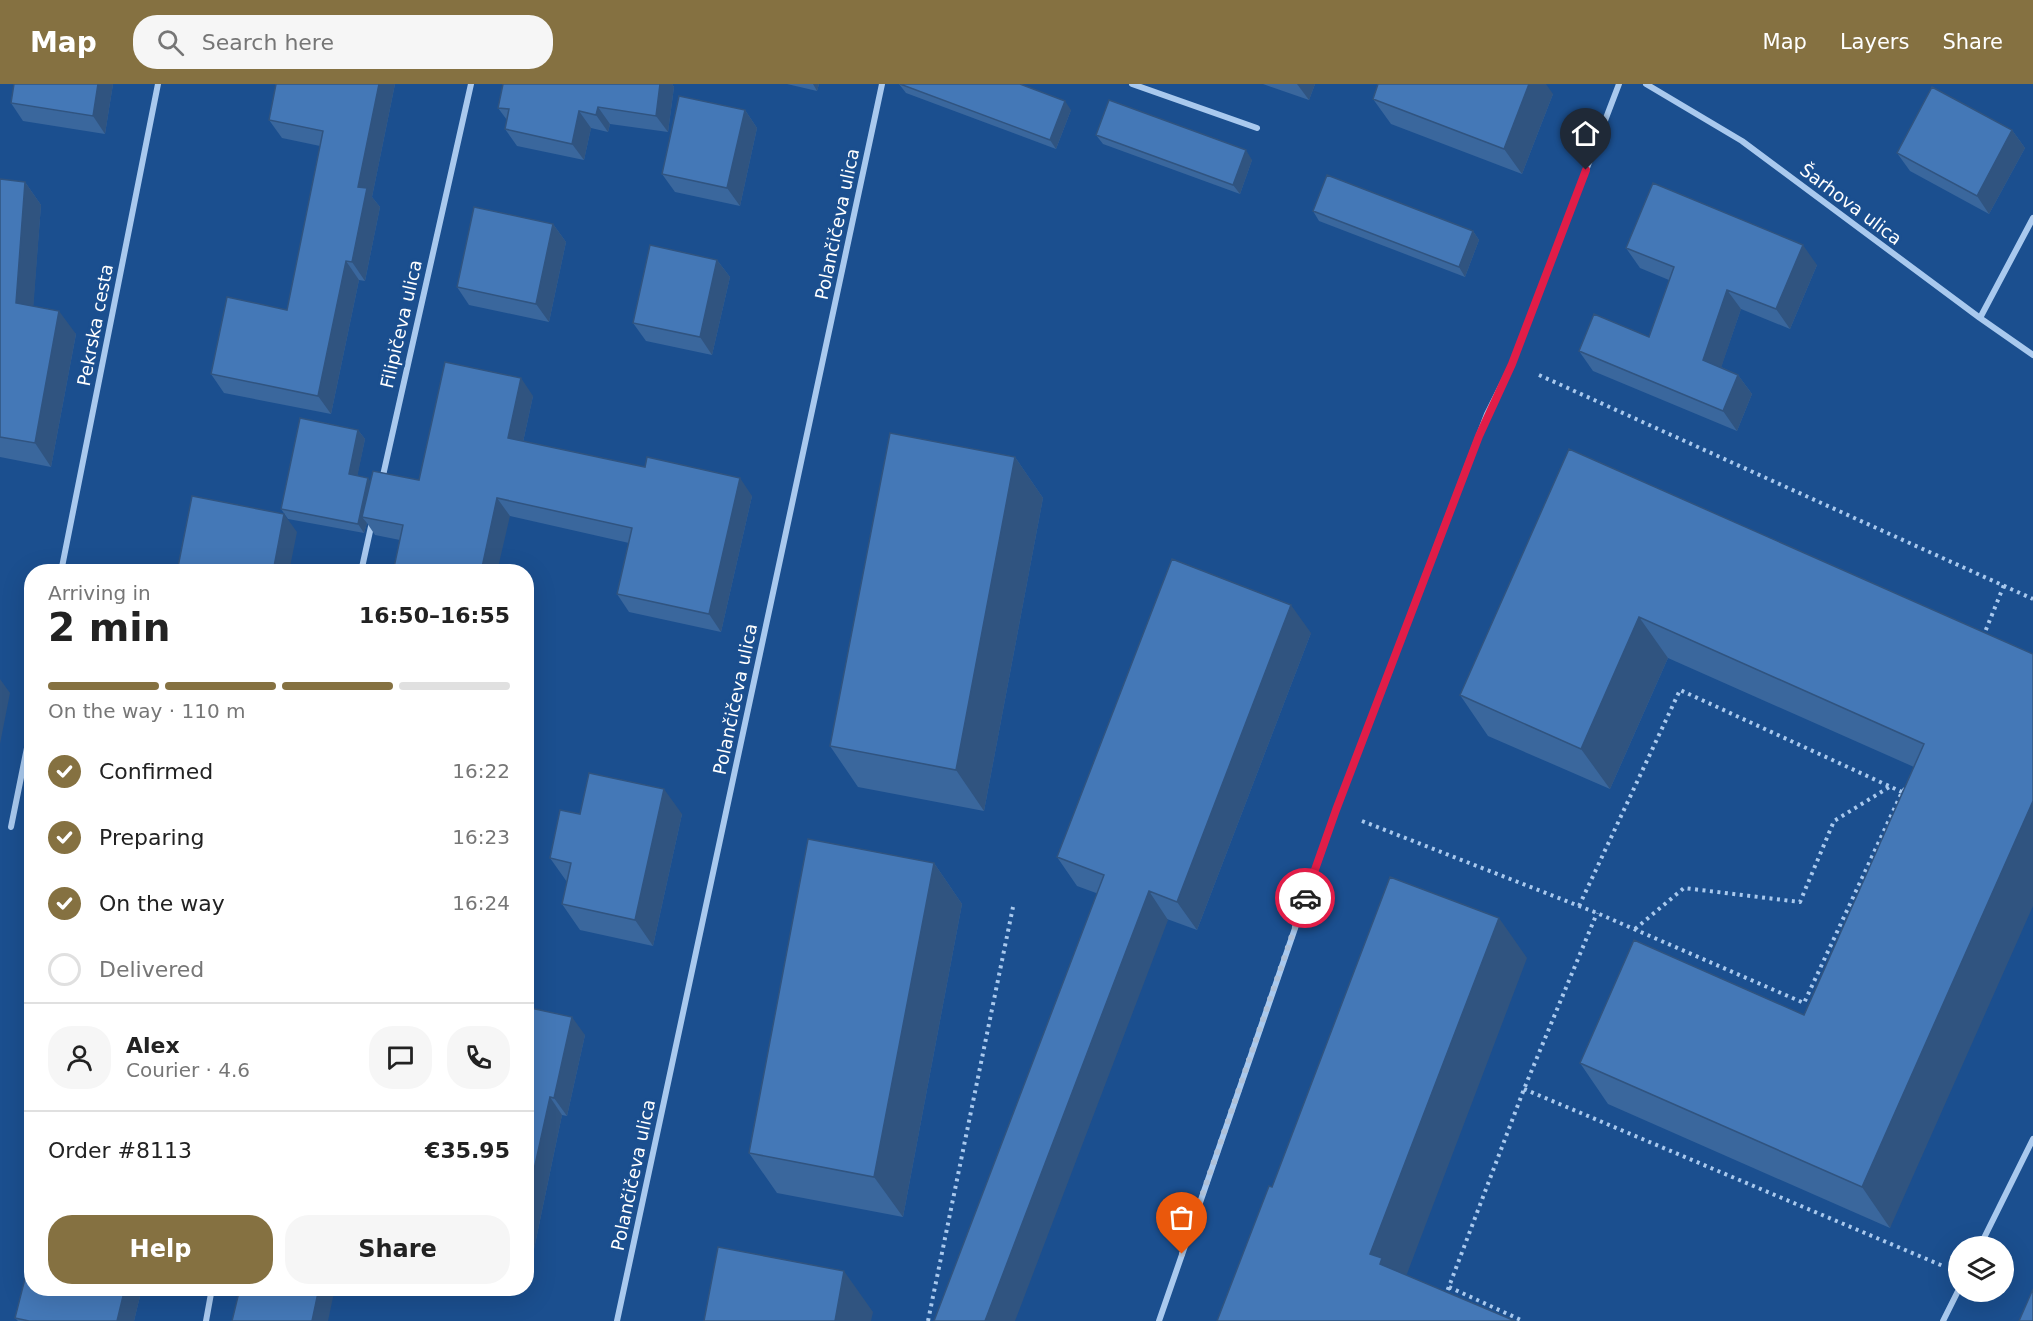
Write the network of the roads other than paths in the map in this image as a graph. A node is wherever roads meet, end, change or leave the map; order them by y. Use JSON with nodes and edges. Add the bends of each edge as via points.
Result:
{"nodes":[{"id":1,"x":158,"y":84,"type":"edge"},
{"id":2,"x":471,"y":84,"type":"edge"},
{"id":3,"x":882,"y":84,"type":"edge"},
{"id":4,"x":1132,"y":84,"type":"edge"},
{"id":5,"x":1619,"y":84,"type":"edge"},
{"id":6,"x":1646,"y":84,"type":"edge"},
{"id":7,"x":1257,"y":128,"type":"dead end"},
{"id":8,"x":2033,"y":218,"type":"edge"},
{"id":9,"x":1980,"y":318,"type":"junction"},
{"id":10,"x":2033,"y":355,"type":"edge"},
{"id":11,"x":380,"y":490,"type":"edge"},
{"id":12,"x":374,"y":513,"type":"edge"},
{"id":13,"x":64,"y":564,"type":"edge"},
{"id":14,"x":363,"y":564,"type":"edge"},
{"id":15,"x":24,"y":763,"type":"edge"},
{"id":16,"x":11,"y":827,"type":"dead end"},
{"id":17,"x":2033,"y":1139,"type":"edge"},
{"id":18,"x":1985,"y":1236,"type":"edge"},
{"id":19,"x":211,"y":1296,"type":"edge"},
{"id":20,"x":1952,"y":1302,"type":"edge"},
{"id":21,"x":206,"y":1321,"type":"edge"},
{"id":22,"x":617,"y":1321,"type":"edge"},
{"id":23,"x":1160,"y":1321,"type":"edge"},
{"id":24,"x":1943,"y":1321,"type":"edge"}],
"edges":[{"from":1,"to":13,"type":"street","name":"Pekrska cesta"},
{"from":2,"to":11,"type":"street","name":"Filipičeva ulica"},
{"from":3,"to":22,"type":"street","name":"Polančičeva ulica"},
{"from":4,"to":7,"type":"street"},
{"from":5,"to":23,"type":"street","via":[[1512,364],[1487,414],[1336,810]]},
{"from":6,"to":9,"type":"street","name":"Šarhova ulica","via":[[1742,141]]},
{"from":8,"to":9,"type":"street"},
{"from":9,"to":10,"type":"street","name":"Šarhova ulica"},
{"from":12,"to":14,"type":"street"},
{"from":15,"to":16,"type":"street"},
{"from":17,"to":18,"type":"street"},
{"from":19,"to":21,"type":"street"},
{"from":20,"to":24,"type":"street"}]}
